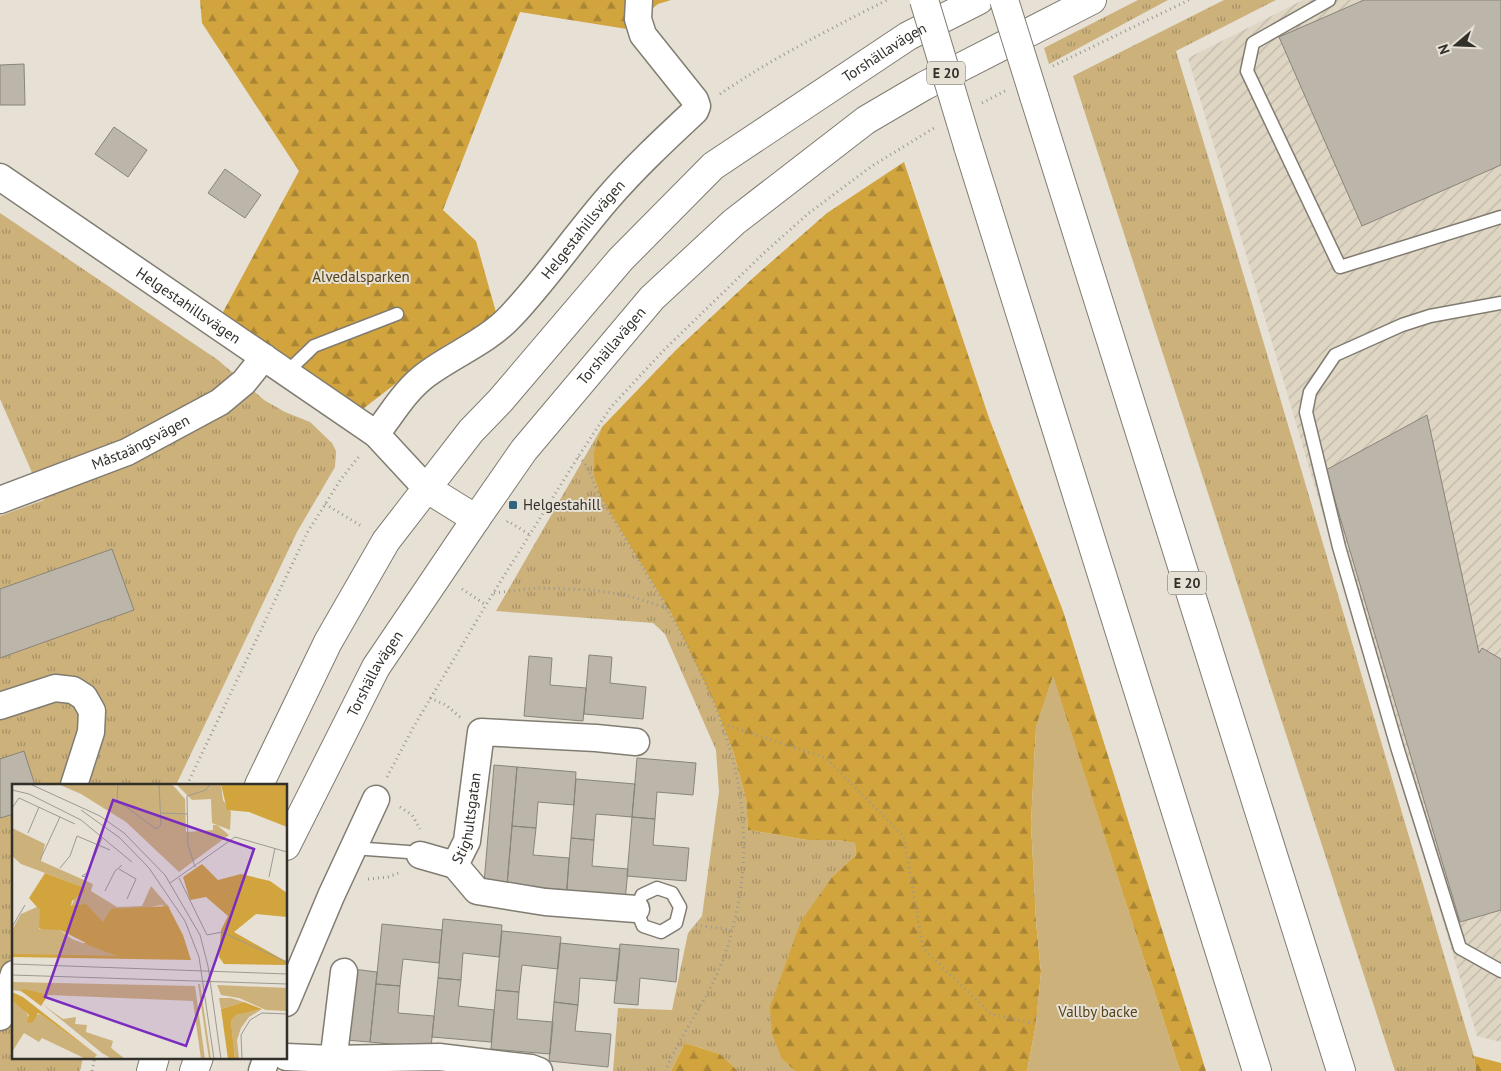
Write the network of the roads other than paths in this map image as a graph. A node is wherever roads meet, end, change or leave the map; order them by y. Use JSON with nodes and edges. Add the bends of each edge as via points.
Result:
{"nodes":[{"id":1,"x":639,"y":0,"type":"edge"},
{"id":2,"x":924,"y":0,"type":"edge"},
{"id":3,"x":979,"y":0,"type":"edge"},
{"id":4,"x":1004,"y":0,"type":"edge"},
{"id":5,"x":1092,"y":0,"type":"edge"},
{"id":6,"x":1330,"y":0,"type":"edge"},
{"id":7,"x":0,"y":177,"type":"edge"},
{"id":8,"x":1501,"y":217,"type":"edge"},
{"id":9,"x":1501,"y":303,"type":"edge"},
{"id":10,"x":397,"y":314,"type":"dead end"},
{"id":11,"x":264,"y":357,"type":"junction"},
{"id":12,"x":286,"y":373,"type":"junction"},
{"id":13,"x":376,"y":434,"type":"junction"},
{"id":14,"x":426,"y":488,"type":"junction"},
{"id":15,"x":0,"y":500,"type":"edge"},
{"id":16,"x":476,"y":519,"type":"junction"},
{"id":17,"x":0,"y":706,"type":"edge"},
{"id":18,"x":636,"y":742,"type":"dead end"},
{"id":19,"x":74,"y":784,"type":"edge"},
{"id":20,"x":260,"y":784,"type":"edge"},
{"id":21,"x":376,"y":799,"type":"road end"},
{"id":22,"x":288,"y":842,"type":"edge"},
{"id":23,"x":353,"y":848,"type":"junction"},
{"id":24,"x":420,"y":855,"type":"joint"},
{"id":25,"x":455,"y":865,"type":"junction"},
{"id":26,"x":636,"y":909,"type":"junction"},
{"id":27,"x":1501,"y":971,"type":"edge"},
{"id":28,"x":344,"y":972,"type":"dead end"},
{"id":29,"x":12,"y":980,"type":"edge"},
{"id":30,"x":288,"y":998,"type":"edge"},
{"id":31,"x":0,"y":1017,"type":"edge"},
{"id":32,"x":288,"y":1057,"type":"edge"},
{"id":33,"x":155,"y":1058,"type":"edge"},
{"id":34,"x":199,"y":1058,"type":"edge"},
{"id":35,"x":267,"y":1058,"type":"edge"},
{"id":36,"x":332,"y":1065,"type":"edge"},
{"id":37,"x":151,"y":1071,"type":"edge"},
{"id":38,"x":194,"y":1071,"type":"edge"},
{"id":39,"x":262,"y":1071,"type":"edge"},
{"id":40,"x":539,"y":1071,"type":"edge"},
{"id":41,"x":1258,"y":1071,"type":"edge"},
{"id":42,"x":1341,"y":1071,"type":"edge"}],
"edges":[{"from":1,"to":13,"type":"street","name":"Helgestahillsvägen","via":[[638,19],[643,35],[694,100],[695,111],[609,196],[509,318],[416,382]]},
{"from":2,"to":41,"type":"main road","number":"E 20","bridge":true},
{"from":3,"to":14,"type":"main road","name":"Torshällavägen","via":[[908,36],[713,166],[621,259],[471,431]]},
{"from":4,"to":42,"type":"main road","number":"E 20","bridge":true,"via":[[1022,92]]},
{"from":5,"to":16,"type":"main road","name":"Torshällavägen","via":[[924,86],[866,120],[734,222],[652,298],[524,450]]},
{"from":6,"to":8,"type":"lane","via":[[1253,42],[1248,71],[1340,267]]},
{"from":7,"to":11,"type":"street","name":"Helgestahillsvägen"},
{"from":9,"to":27,"type":"lane","via":[[1430,316],[1335,355],[1310,392],[1306,412],[1339,547],[1460,948]]},
{"from":10,"to":12,"type":"lane","via":[[314,346]]},
{"from":11,"to":12,"type":"street","name":"Helgestahillsvägen"},
{"from":11,"to":15,"type":"street","name":"Måstaängsvägen","via":[[244,382],[220,402],[127,452]]},
{"from":12,"to":13,"type":"street","name":"Helgestahillsvägen"},
{"from":13,"to":14,"type":"street","name":"Helgestahillsvägen"},
{"from":14,"to":16,"type":"main road"},
{"from":14,"to":20,"type":"main road","name":"Torshällavägen","via":[[386,541],[328,642]]},
{"from":16,"to":22,"type":"main road","name":"Torshällavägen","via":[[376,667]]},
{"from":17,"to":19,"type":"street","via":[[55,688],[73,690],[84,697],[92,711],[91,732]]},
{"from":18,"to":25,"type":"street","name":"Stighultsgatan","via":[[480,732],[468,841]]},
{"from":21,"to":23,"type":"street"},
{"from":23,"to":24,"type":"lane"},
{"from":23,"to":30,"type":"street"},
{"from":24,"to":25,"type":"street"},
{"from":25,"to":26,"type":"street","name":"Stighultsgatan","via":[[477,891],[545,902]]},
{"from":26,"to":26,"type":"lane","via":[[642,895],[657,888],[672,893],[680,907],[676,922],[661,932],[643,926]]},
{"from":28,"to":36,"type":"street"},
{"from":29,"to":31,"type":"street"},
{"from":32,"to":36,"type":"street"},
{"from":33,"to":37,"type":"main road"},
{"from":34,"to":38,"type":"main road"},
{"from":35,"to":39,"type":"street"},
{"from":36,"to":40,"type":"street","via":[[439,1057]]}]}
